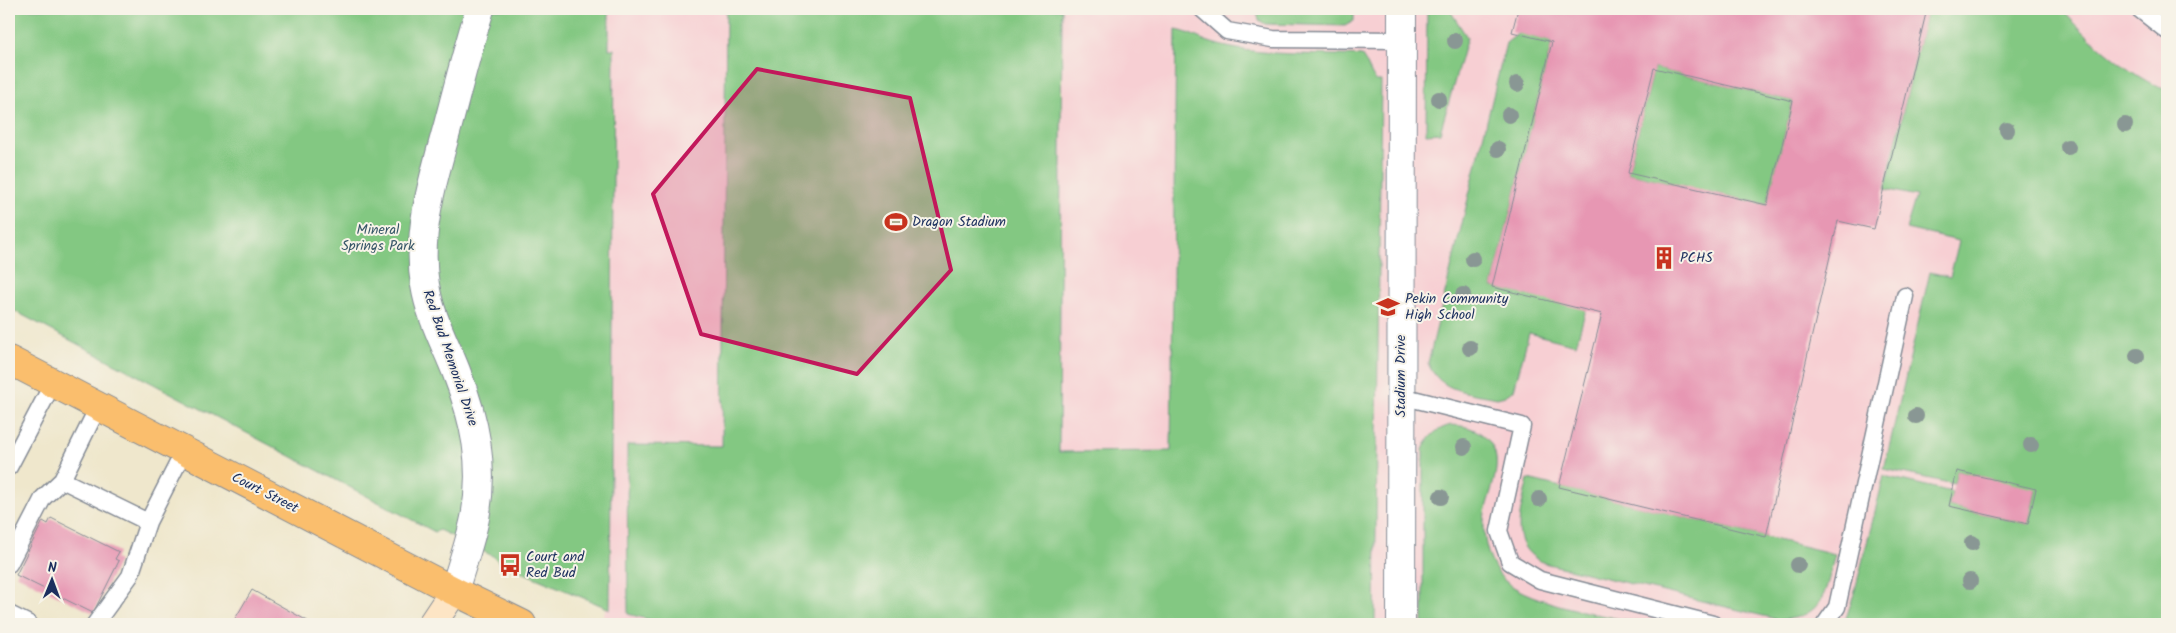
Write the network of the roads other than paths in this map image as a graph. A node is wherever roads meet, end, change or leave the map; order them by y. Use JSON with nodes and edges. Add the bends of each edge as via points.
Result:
{"nodes":[{"id":1,"x":480,"y":9,"type":"edge"},
{"id":2,"x":1202,"y":9,"type":"edge"},
{"id":3,"x":1402,"y":9,"type":"edge"},
{"id":4,"x":2139,"y":9,"type":"edge"},
{"id":5,"x":2167,"y":30,"type":"edge"},
{"id":6,"x":1402,"y":40,"type":"junction"},
{"id":7,"x":1906,"y":296,"type":"dead end"},
{"id":8,"x":9,"y":360,"type":"edge"},
{"id":9,"x":53,"y":383,"type":"junction"},
{"id":10,"x":1401,"y":396,"type":"junction"},
{"id":11,"x":98,"y":407,"type":"junction"},
{"id":12,"x":184,"y":451,"type":"junction"},
{"id":13,"x":10,"y":462,"type":"edge"},
{"id":14,"x":62,"y":480,"type":"junction"},
{"id":15,"x":148,"y":522,"type":"junction"},
{"id":16,"x":9,"y":564,"type":"edge"},
{"id":17,"x":454,"y":591,"type":"junction"},
{"id":18,"x":9,"y":614,"type":"edge"},
{"id":19,"x":29,"y":624,"type":"edge"},
{"id":20,"x":95,"y":624,"type":"edge"},
{"id":21,"x":432,"y":624,"type":"edge"},
{"id":22,"x":522,"y":624,"type":"edge"},
{"id":23,"x":1401,"y":624,"type":"edge"},
{"id":24,"x":1713,"y":624,"type":"edge"},
{"id":25,"x":1825,"y":624,"type":"edge"}],
"edges":[{"from":1,"to":17,"type":"street","name":"Red Bud Memorial Drive","via":[[430,195],[424,241],[425,286],[477,437],[480,480],[474,519]]},
{"from":2,"to":6,"type":"lane","via":[[1227,31],[1273,40]]},
{"from":3,"to":6,"type":"street","name":"Stadium Drive"},
{"from":4,"to":5,"type":"lane"},
{"from":6,"to":10,"type":"street","name":"Stadium Drive"},
{"from":7,"to":25,"type":"lane","via":[[1837,607]]},
{"from":8,"to":9,"type":"main road","name":"Court Street"},
{"from":9,"to":11,"type":"main road","name":"Court Street"},
{"from":9,"to":13,"type":"lane"},
{"from":10,"to":23,"type":"street","name":"Stadium Drive"},
{"from":10,"to":24,"type":"lane","via":[[1522,426],[1499,531],[1510,562],[1540,580]]},
{"from":11,"to":12,"type":"main road","name":"Court Street"},
{"from":11,"to":14,"type":"lane"},
{"from":12,"to":15,"type":"lane"},
{"from":12,"to":17,"type":"main road","name":"Court Street"},
{"from":14,"to":15,"type":"lane"},
{"from":14,"to":16,"type":"lane","via":[[43,498]]},
{"from":15,"to":20,"type":"lane","via":[[130,576]]},
{"from":17,"to":21,"type":"street"},
{"from":17,"to":22,"type":"main road","name":"Court Street"},
{"from":18,"to":19,"type":"lane"}]}
